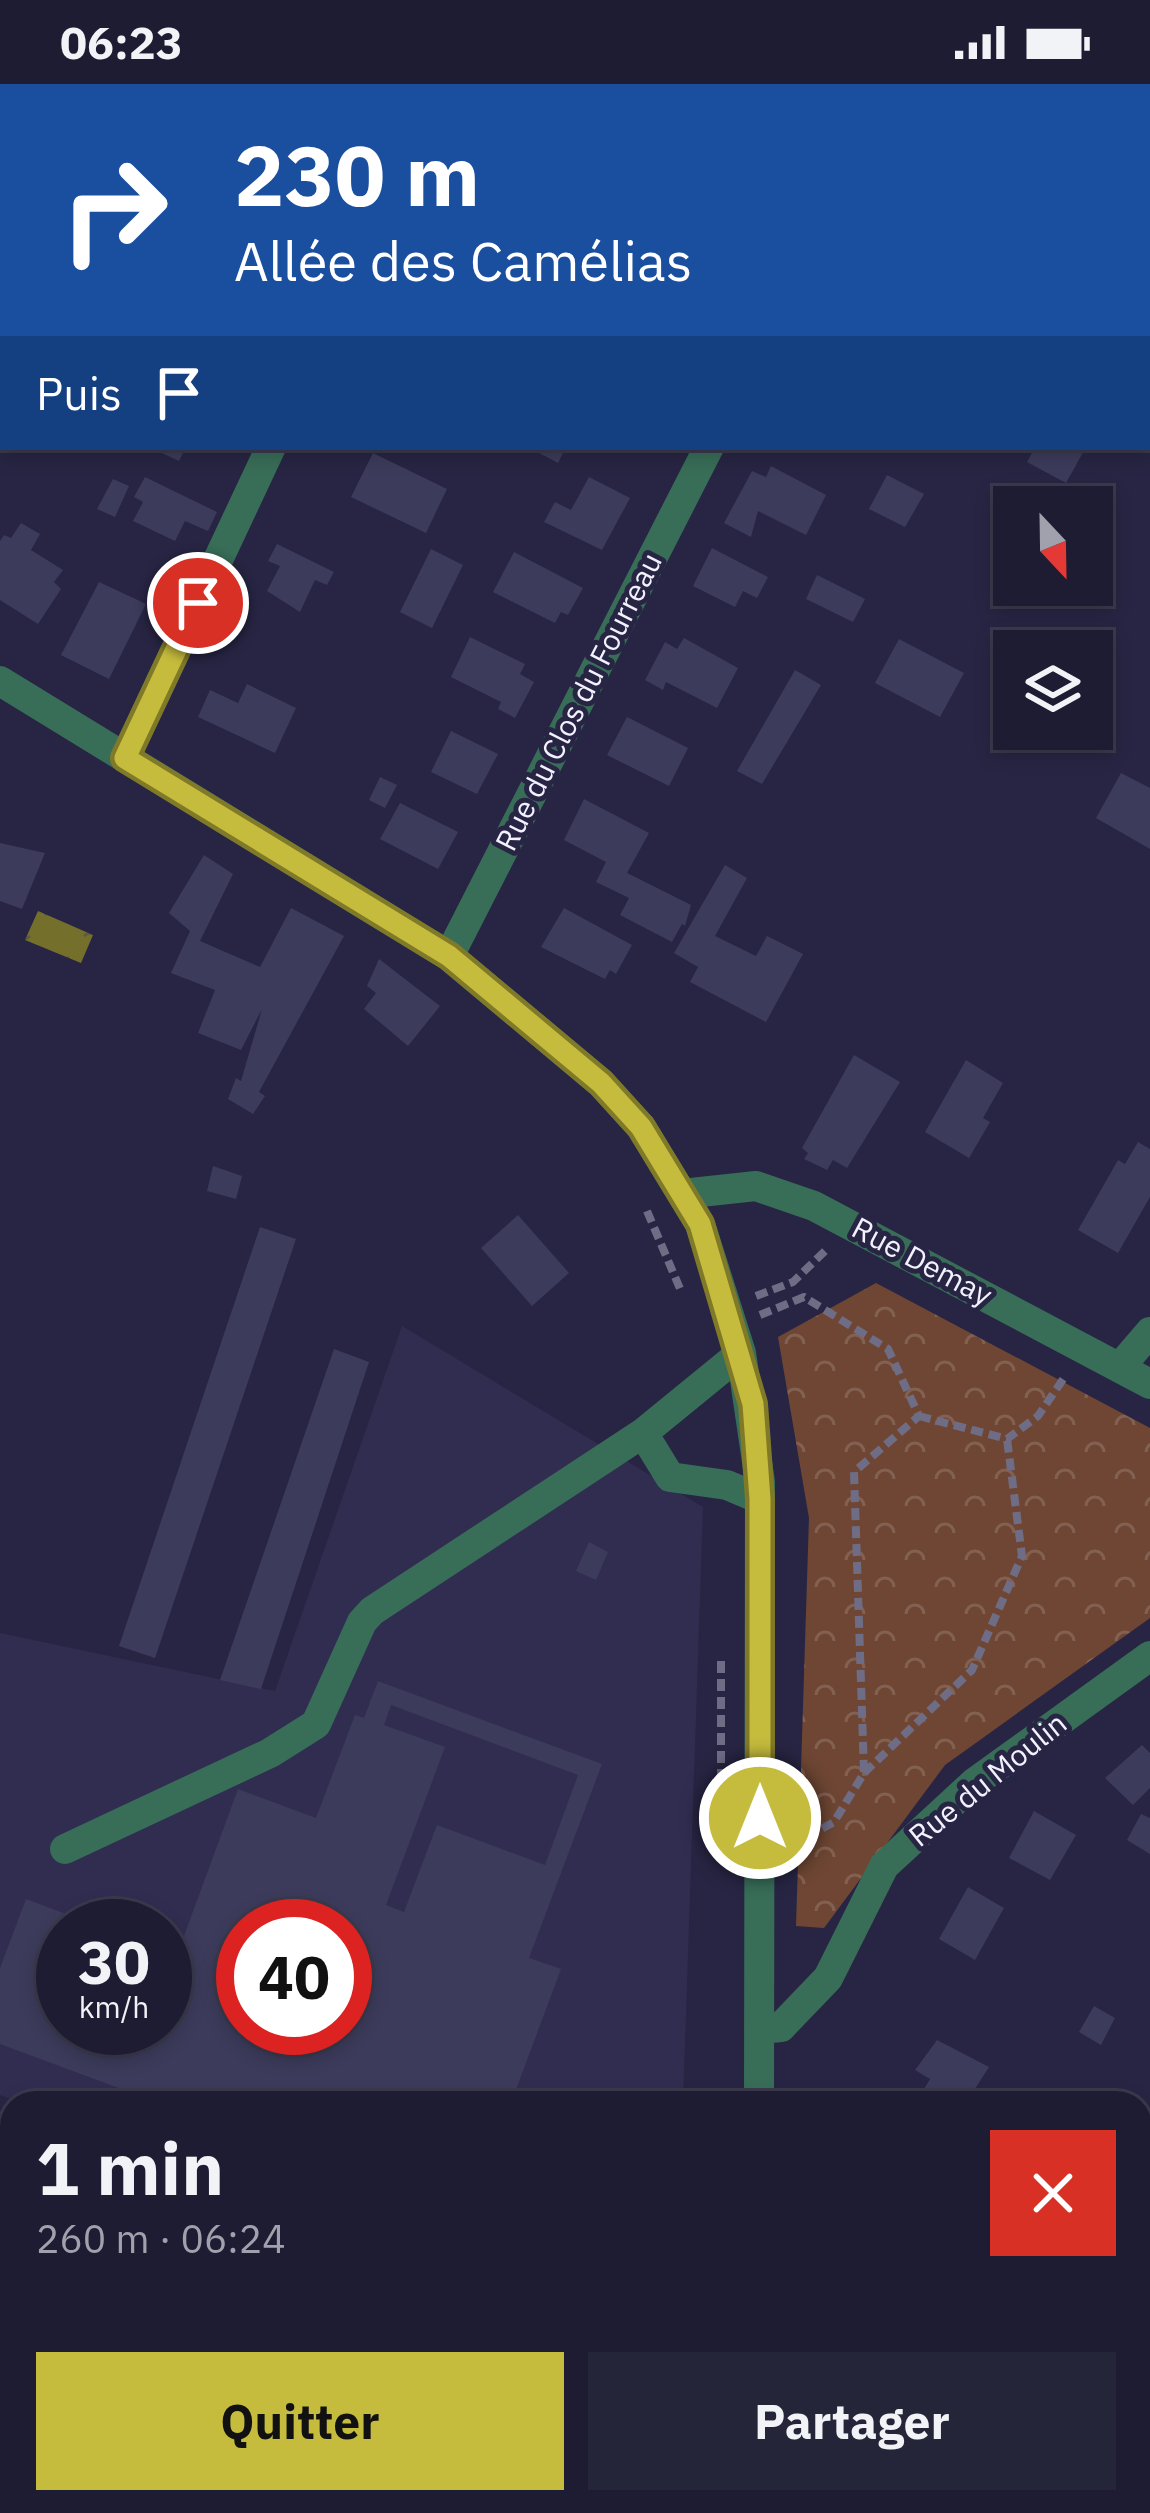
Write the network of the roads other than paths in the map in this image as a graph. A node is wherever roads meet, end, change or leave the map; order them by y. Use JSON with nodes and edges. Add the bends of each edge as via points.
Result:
{"nodes":[{"id":1,"x":270,"y":450,"type":"edge"},
{"id":2,"x":707,"y":450,"type":"edge"},
{"id":3,"x":0,"y":681,"type":"edge"},
{"id":4,"x":125,"y":758,"type":"junction"},
{"id":5,"x":449,"y":956,"type":"junction"},
{"id":6,"x":682,"y":1194,"type":"junction"},
{"id":7,"x":1150,"y":1332,"type":"edge"},
{"id":8,"x":741,"y":1353,"type":"junction"},
{"id":9,"x":1120,"y":1367,"type":"junction"},
{"id":10,"x":1150,"y":1384,"type":"edge"},
{"id":11,"x":643,"y":1433,"type":"junction"},
{"id":12,"x":760,"y":1499,"type":"junction"},
{"id":13,"x":1150,"y":1656,"type":"edge"},
{"id":14,"x":65,"y":1849,"type":"dead end"},
{"id":15,"x":760,"y":2029,"type":"junction"},
{"id":16,"x":759,"y":2091,"type":"edge"}],
"edges":[{"from":1,"to":4,"type":"street"},
{"from":2,"to":5,"type":"street","name":"Rue du Clos du Fourreau"},
{"from":3,"to":4,"type":"street"},
{"from":4,"to":5,"type":"street"},
{"from":5,"to":6,"type":"street","via":[[601,1083],[641,1127]]},
{"from":6,"to":8,"type":"street","via":[[706,1240]]},
{"from":6,"to":9,"type":"street","name":"Rue Demay","via":[[756,1186],[851,1225]]},
{"from":7,"to":9,"type":"street"},
{"from":8,"to":11,"type":"street"},
{"from":8,"to":12,"type":"street"},
{"from":9,"to":10,"type":"street","name":"Rue Demay"},
{"from":11,"to":12,"type":"street","via":[[670,1477]]},
{"from":11,"to":14,"type":"street","via":[[372,1611],[316,1724]]},
{"from":12,"to":15,"type":"street"},
{"from":13,"to":15,"type":"street","name":"Rue du Moulin","via":[[924,1826],[884,1866],[828,1978],[781,2027]]},
{"from":15,"to":16,"type":"street"}]}
